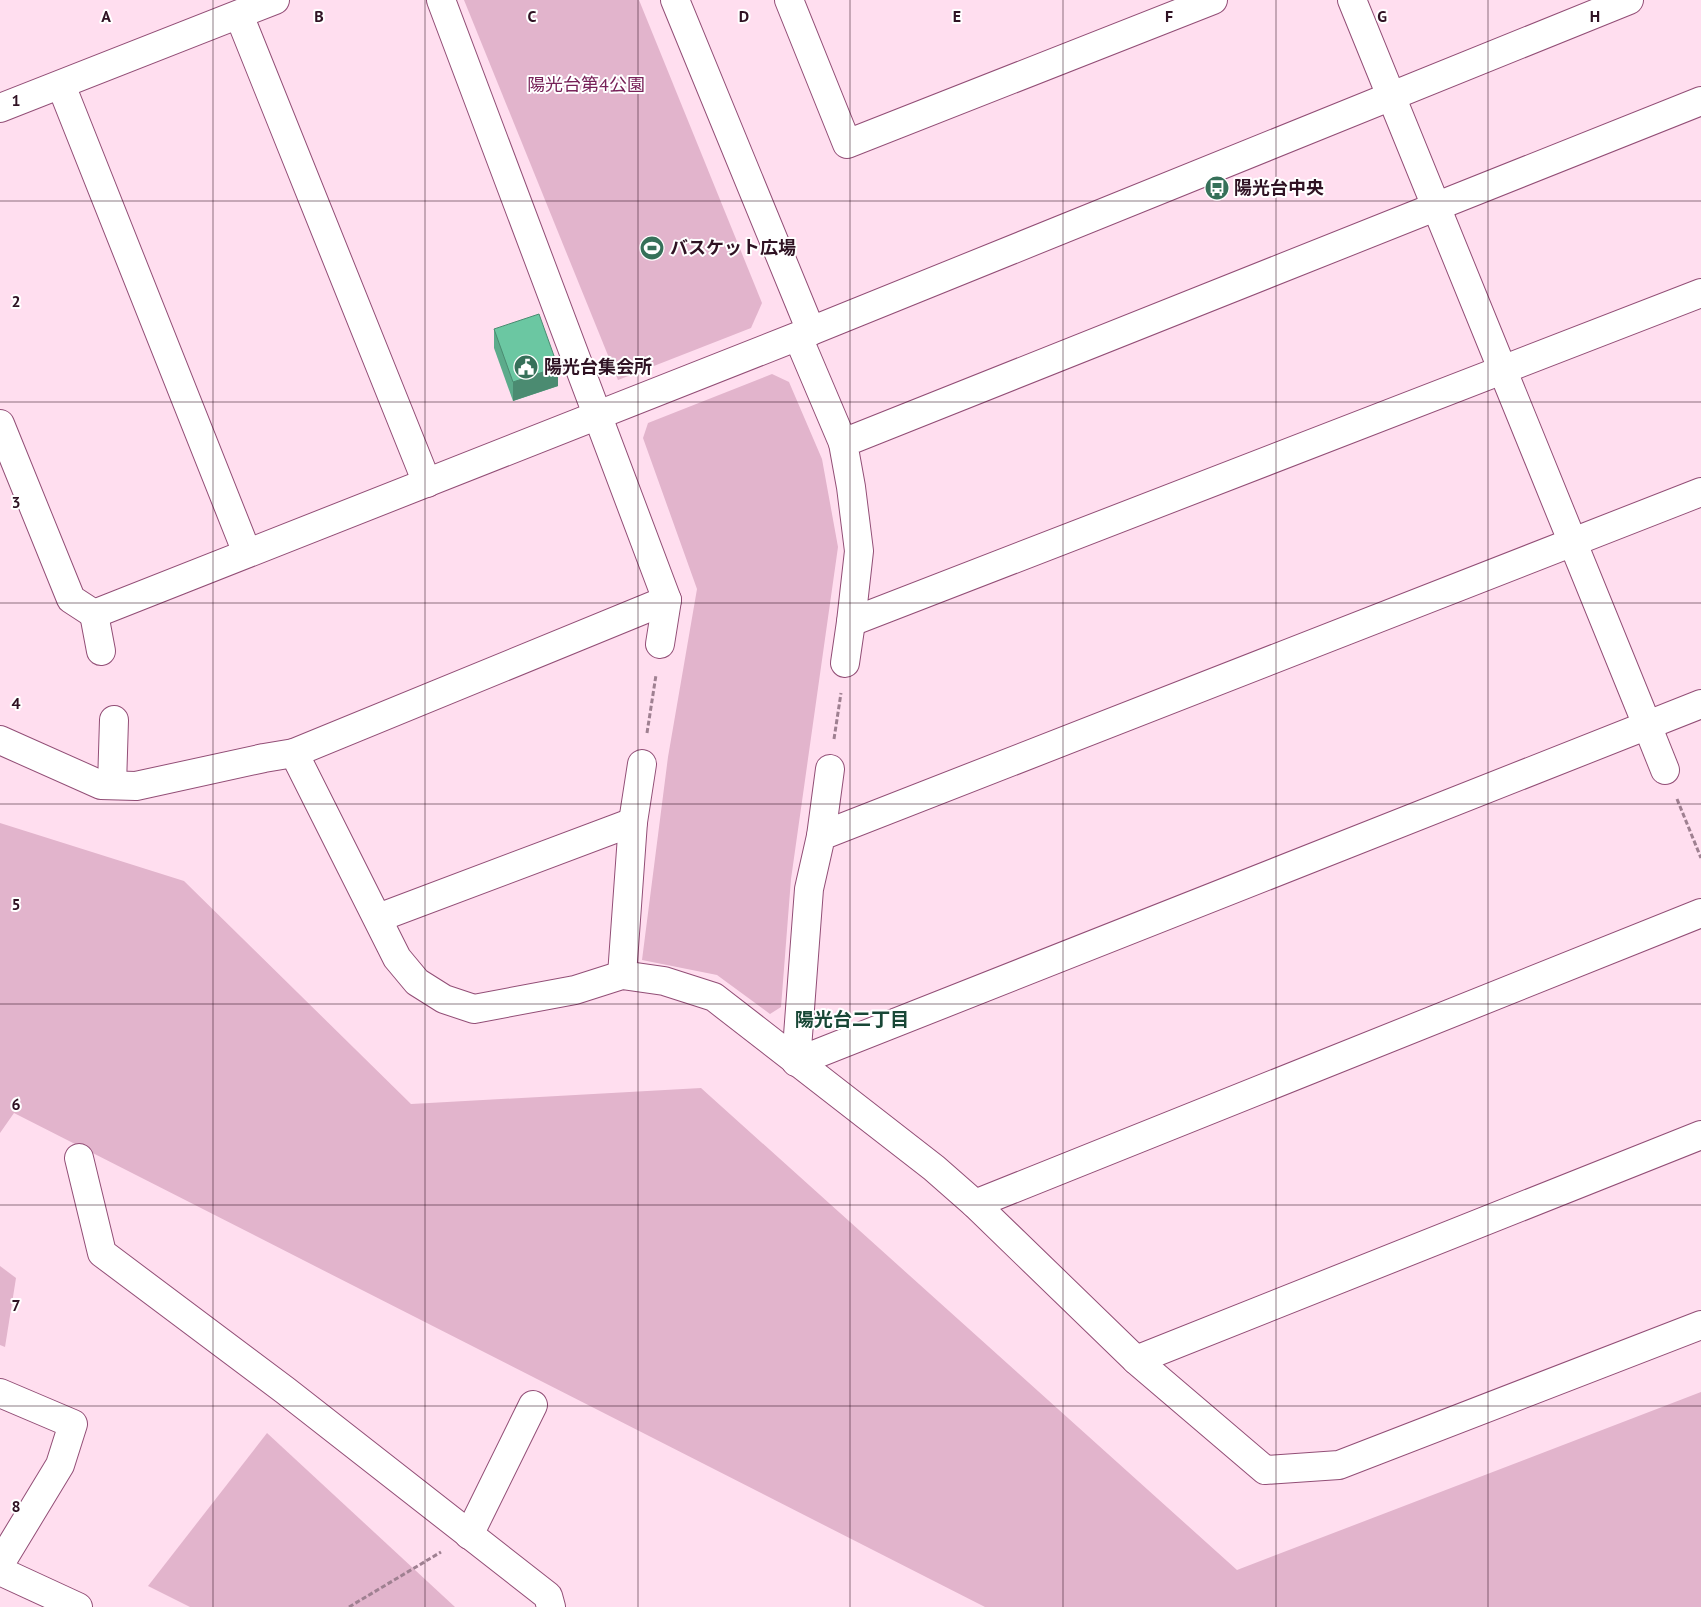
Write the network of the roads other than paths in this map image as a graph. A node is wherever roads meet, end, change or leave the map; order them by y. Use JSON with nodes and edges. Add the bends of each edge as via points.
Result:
{"nodes":[{"id":1,"x":275,"y":0,"type":"edge"},
{"id":2,"x":440,"y":0,"type":"edge"},
{"id":3,"x":674,"y":0,"type":"edge"},
{"id":4,"x":789,"y":0,"type":"edge"},
{"id":5,"x":1214,"y":0,"type":"edge"},
{"id":6,"x":1352,"y":0,"type":"edge"},
{"id":7,"x":1629,"y":0,"type":"edge"},
{"id":8,"x":239,"y":15,"type":"junction"},
{"id":9,"x":61,"y":85,"type":"junction"},
{"id":10,"x":1392,"y":96,"type":"junction"},
{"id":11,"x":1701,"y":101,"type":"edge"},
{"id":12,"x":0,"y":108,"type":"edge"},
{"id":13,"x":1436,"y":206,"type":"junction"},
{"id":14,"x":1701,"y":293,"type":"edge"},
{"id":15,"x":804,"y":334,"type":"junction"},
{"id":16,"x":1503,"y":370,"type":"junction"},
{"id":17,"x":598,"y":416,"type":"junction"},
{"id":18,"x":0,"y":424,"type":"edge"},
{"id":19,"x":843,"y":443,"type":"junction"},
{"id":20,"x":427,"y":482,"type":"junction"},
{"id":21,"x":1701,"y":492,"type":"edge"},
{"id":22,"x":1573,"y":542,"type":"junction"},
{"id":23,"x":247,"y":553,"type":"junction"},
{"id":24,"x":667,"y":600,"type":"junction"},
{"id":25,"x":94,"y":614,"type":"junction"},
{"id":26,"x":851,"y":622,"type":"junction"},
{"id":27,"x":660,"y":644,"type":"road end"},
{"id":28,"x":101,"y":651,"type":"dead end"},
{"id":29,"x":845,"y":663,"type":"road end"},
{"id":30,"x":1701,"y":704,"type":"edge"},
{"id":31,"x":114,"y":720,"type":"dead end"},
{"id":32,"x":1647,"y":725,"type":"junction"},
{"id":33,"x":0,"y":740,"type":"edge"},
{"id":34,"x":294,"y":753,"type":"junction"},
{"id":35,"x":642,"y":764,"type":"road end"},
{"id":36,"x":830,"y":769,"type":"road end"},
{"id":37,"x":1665,"y":770,"type":"road end"},
{"id":38,"x":112,"y":785,"type":"junction"},
{"id":39,"x":633,"y":822,"type":"junction"},
{"id":40,"x":821,"y":836,"type":"junction"},
{"id":41,"x":1701,"y":913,"type":"edge"},
{"id":42,"x":378,"y":918,"type":"junction"},
{"id":43,"x":622,"y":975,"type":"junction"},
{"id":44,"x":796,"y":1062,"type":"junction"},
{"id":45,"x":1701,"y":1135,"type":"edge"},
{"id":46,"x":79,"y":1158,"type":"dead end"},
{"id":47,"x":976,"y":1204,"type":"junction"},
{"id":48,"x":1701,"y":1324,"type":"edge"},
{"id":49,"x":1136,"y":1360,"type":"junction"},
{"id":50,"x":0,"y":1393,"type":"edge"},
{"id":51,"x":533,"y":1405,"type":"dead end"},
{"id":52,"x":469,"y":1535,"type":"junction"},
{"id":53,"x":0,"y":1564,"type":"edge"},
{"id":54,"x":0,"y":1571,"type":"edge"},
{"id":55,"x":78,"y":1607,"type":"edge"},
{"id":56,"x":552,"y":1607,"type":"edge"}],
"edges":[{"from":1,"to":8,"type":"street"},
{"from":2,"to":17,"type":"street"},
{"from":3,"to":15,"type":"street"},
{"from":4,"to":5,"type":"street","via":[[847,144]]},
{"from":6,"to":10,"type":"street"},
{"from":7,"to":10,"type":"street"},
{"from":8,"to":9,"type":"street"},
{"from":8,"to":20,"type":"street"},
{"from":9,"to":12,"type":"street"},
{"from":9,"to":23,"type":"street"},
{"from":10,"to":13,"type":"street"},
{"from":10,"to":15,"type":"street"},
{"from":11,"to":13,"type":"street"},
{"from":13,"to":16,"type":"street"},
{"from":13,"to":19,"type":"street"},
{"from":14,"to":16,"type":"street"},
{"from":15,"to":17,"type":"street"},
{"from":15,"to":19,"type":"street"},
{"from":16,"to":22,"type":"street"},
{"from":16,"to":26,"type":"street"},
{"from":17,"to":20,"type":"street"},
{"from":17,"to":24,"type":"street"},
{"from":18,"to":25,"type":"street","via":[[70,599]]},
{"from":19,"to":26,"type":"street","via":[[859,551]]},
{"from":20,"to":23,"type":"street"},
{"from":21,"to":22,"type":"street"},
{"from":22,"to":32,"type":"street"},
{"from":22,"to":40,"type":"street"},
{"from":23,"to":25,"type":"street"},
{"from":24,"to":27,"type":"street"},
{"from":24,"to":34,"type":"street"},
{"from":25,"to":28,"type":"street"},
{"from":26,"to":29,"type":"street"},
{"from":30,"to":32,"type":"street"},
{"from":31,"to":38,"type":"street"},
{"from":32,"to":37,"type":"street"},
{"from":32,"to":44,"type":"street"},
{"from":33,"to":38,"type":"street","via":[[101,785]]},
{"from":34,"to":38,"type":"street","via":[[136,786]]},
{"from":34,"to":42,"type":"street"},
{"from":35,"to":39,"type":"street"},
{"from":36,"to":40,"type":"street"},
{"from":39,"to":42,"type":"street"},
{"from":39,"to":43,"type":"street"},
{"from":40,"to":44,"type":"street","via":[[810,889]]},
{"from":41,"to":47,"type":"street"},
{"from":42,"to":43,"type":"street","via":[[397,958],[417,982],[444,999],[474,1009],[575,990]]},
{"from":43,"to":44,"type":"street","via":[[664,981],[714,997]]},
{"from":44,"to":47,"type":"street"},
{"from":45,"to":49,"type":"street"},
{"from":46,"to":52,"type":"street","via":[[102,1253],[286,1391]]},
{"from":47,"to":49,"type":"street"},
{"from":48,"to":49,"type":"street","via":[[1339,1465],[1264,1470]]},
{"from":50,"to":53,"type":"street","via":[[73,1424],[60,1465]]},
{"from":51,"to":52,"type":"street"},
{"from":52,"to":56,"type":"street","via":[[548,1596]]},
{"from":54,"to":55,"type":"street"}]}
